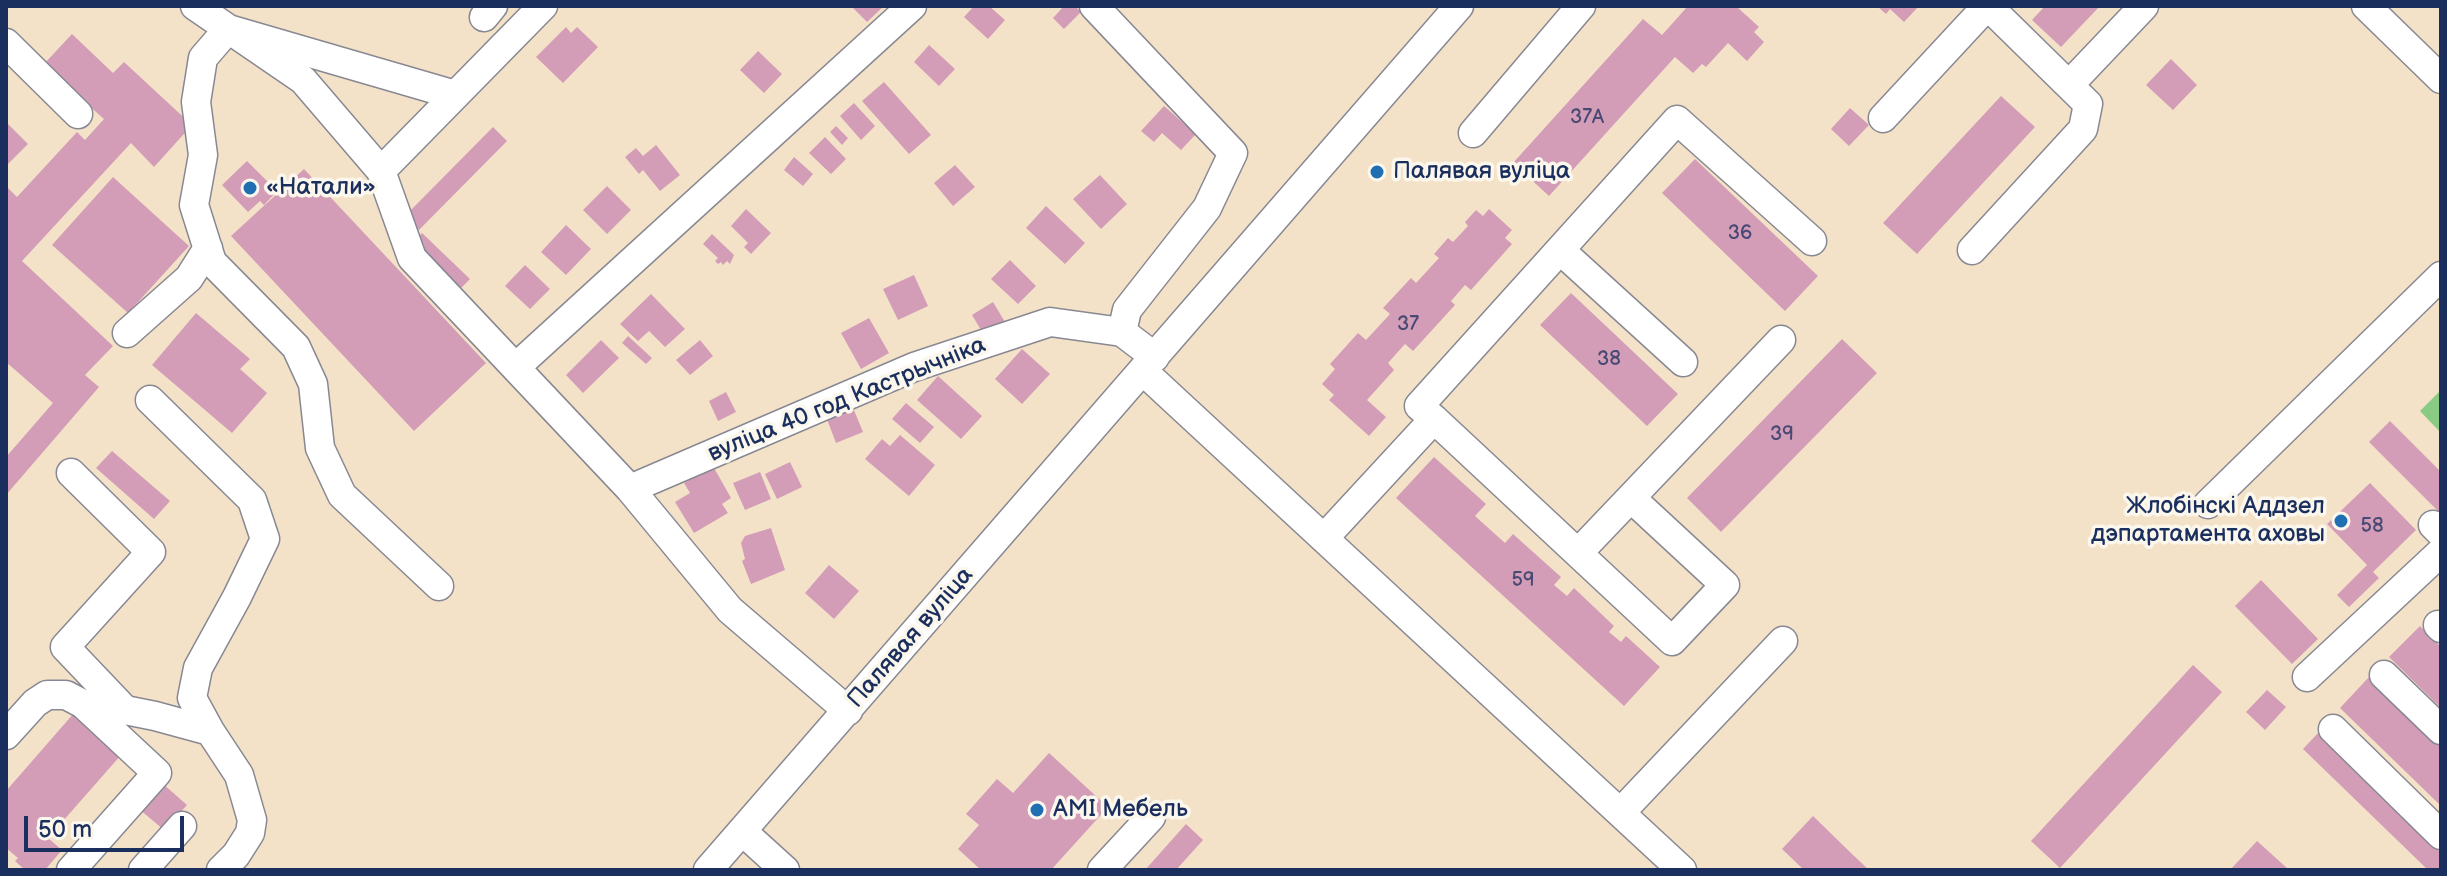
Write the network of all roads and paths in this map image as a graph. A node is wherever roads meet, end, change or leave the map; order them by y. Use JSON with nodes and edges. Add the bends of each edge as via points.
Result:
{"nodes":[{"id":1,"x":195,"y":6,"type":"edge"},
{"id":2,"x":543,"y":6,"type":"edge"},
{"id":3,"x":912,"y":6,"type":"edge"},
{"id":4,"x":1094,"y":6,"type":"edge"},
{"id":5,"x":1459,"y":6,"type":"edge"},
{"id":6,"x":1581,"y":6,"type":"edge"},
{"id":7,"x":1988,"y":6,"type":"edge"},
{"id":8,"x":2144,"y":6,"type":"edge"},
{"id":9,"x":2366,"y":6,"type":"edge"},
{"id":10,"x":228,"y":29,"type":"junction"},
{"id":11,"x":6,"y":43,"type":"edge"},
{"id":12,"x":2441,"y":79,"type":"edge"},
{"id":13,"x":2069,"y":85,"type":"junction"},
{"id":14,"x":455,"y":95,"type":"junction"},
{"id":15,"x":78,"y":114,"type":"dead end"},
{"id":16,"x":1883,"y":118,"type":"dead end"},
{"id":17,"x":1473,"y":133,"type":"dead end"},
{"id":18,"x":381,"y":171,"type":"junction"},
{"id":19,"x":1812,"y":241,"type":"dead end"},
{"id":20,"x":208,"y":248,"type":"junction"},
{"id":21,"x":1560,"y":250,"type":"junction"},
{"id":22,"x":1972,"y":250,"type":"dead end"},
{"id":23,"x":2441,"y":276,"type":"edge"},
{"id":24,"x":1122,"y":332,"type":"junction"},
{"id":25,"x":127,"y":333,"type":"dead end"},
{"id":26,"x":1781,"y":340,"type":"dead end"},
{"id":27,"x":1683,"y":362,"type":"dead end"},
{"id":28,"x":1149,"y":364,"type":"junction"},
{"id":29,"x":516,"y":367,"type":"junction"},
{"id":30,"x":150,"y":400,"type":"dead end"},
{"id":31,"x":1434,"y":419,"type":"junction"},
{"id":32,"x":71,"y":473,"type":"dead end"},
{"id":33,"x":630,"y":489,"type":"junction"},
{"id":34,"x":1631,"y":498,"type":"junction"},
{"id":35,"x":2208,"y":504,"type":"dead end"},
{"id":36,"x":1325,"y":537,"type":"junction"},
{"id":37,"x":2438,"y":537,"type":"edge"},
{"id":38,"x":1578,"y":553,"type":"junction"},
{"id":39,"x":439,"y":586,"type":"dead end"},
{"id":40,"x":1783,"y":641,"type":"dead end"},
{"id":41,"x":2384,"y":675,"type":"dead end"},
{"id":42,"x":2307,"y":677,"type":"dead end"},
{"id":43,"x":848,"y":711,"type":"junction"},
{"id":44,"x":2333,"y":729,"type":"dead end"},
{"id":45,"x":2441,"y":730,"type":"edge"},
{"id":46,"x":210,"y":731,"type":"junction"},
{"id":47,"x":6,"y":735,"type":"edge"},
{"id":48,"x":1621,"y":812,"type":"junction"},
{"id":49,"x":1151,"y":817,"type":"dead end"},
{"id":50,"x":182,"y":826,"type":"dead end"},
{"id":51,"x":742,"y":831,"type":"junction"},
{"id":52,"x":2441,"y":835,"type":"edge"},
{"id":53,"x":71,"y":870,"type":"edge"},
{"id":54,"x":143,"y":870,"type":"edge"},
{"id":55,"x":221,"y":870,"type":"edge"},
{"id":56,"x":708,"y":870,"type":"edge"},
{"id":57,"x":785,"y":870,"type":"edge"},
{"id":58,"x":1102,"y":870,"type":"edge"},
{"id":59,"x":1682,"y":870,"type":"edge"}],
"edges":[{"from":1,"to":10,"type":"street"},
{"from":2,"to":14,"type":"street"},
{"from":3,"to":29,"type":"street"},
{"from":4,"to":24,"type":"street","via":[[1233,153],[1207,208],[1127,310]]},
{"from":5,"to":28,"type":"street","name":"Палявая вуліца"},
{"from":6,"to":17,"type":"street"},
{"from":7,"to":13,"type":"street"},
{"from":7,"to":16,"type":"street"},
{"from":8,"to":13,"type":"street"},
{"from":9,"to":12,"type":"street"},
{"from":10,"to":14,"type":"street"},
{"from":10,"to":18,"type":"street","via":[[303,80]]},
{"from":10,"to":20,"type":"street","via":[[203,58],[196,102],[203,155],[194,205]]},
{"from":11,"to":15,"type":"street"},
{"from":13,"to":22,"type":"street","via":[[2088,104],[2083,129]]},
{"from":14,"to":18,"type":"street"},
{"from":18,"to":29,"type":"street","via":[[412,258]]},
{"from":19,"to":21,"type":"street","via":[[1677,120]]},
{"from":20,"to":25,"type":"street","via":[[189,278]]},
{"from":20,"to":39,"type":"street","via":[[212,262],[296,347],[313,384],[320,448],[342,495]]},
{"from":21,"to":27,"type":"street"},
{"from":21,"to":31,"type":"street","via":[[1419,406]]},
{"from":23,"to":35,"type":"street"},
{"from":24,"to":28,"type":"street","name":"вуліца 40 год Кастрычніка"},
{"from":24,"to":33,"type":"street","name":"вуліца 40 год Кастрычніка","via":[[1050,322],[914,367]]},
{"from":26,"to":34,"type":"street"},
{"from":28,"to":36,"type":"street","name":"вуліца 40 год Кастрычніка"},
{"from":28,"to":43,"type":"street","name":"Палявая вуліца"},
{"from":29,"to":33,"type":"street"},
{"from":30,"to":46,"type":"street","via":[[252,500],[265,539],[198,668],[192,698]]},
{"from":31,"to":36,"type":"street"},
{"from":31,"to":38,"type":"street"},
{"from":32,"to":46,"type":"street","via":[[151,552],[65,647],[125,710]]},
{"from":33,"to":43,"type":"street","via":[[730,610]]},
{"from":34,"to":38,"type":"street"},
{"from":34,"to":38,"type":"street","via":[[1725,585],[1672,641]]},
{"from":36,"to":48,"type":"street","name":"вуліца 40 год Кастрычніка"},
{"from":37,"to":42,"type":"street"},
{"from":40,"to":48,"type":"street"},
{"from":41,"to":45,"type":"street"},
{"from":43,"to":51,"type":"street","name":"Палявая вуліца"},
{"from":44,"to":52,"type":"street"},
{"from":46,"to":55,"type":"street","via":[[239,775],[252,820],[250,833]]},
{"from":47,"to":53,"type":"street","via":[[35,703],[47,695],[66,695],[83,704],[157,773]]},
{"from":48,"to":59,"type":"street","name":"вуліца 40 год Кастрычніка"},
{"from":49,"to":58,"type":"street"},
{"from":50,"to":54,"type":"street"},
{"from":51,"to":56,"type":"street","name":"Палявая вуліца"},
{"from":51,"to":57,"type":"street"}]}
